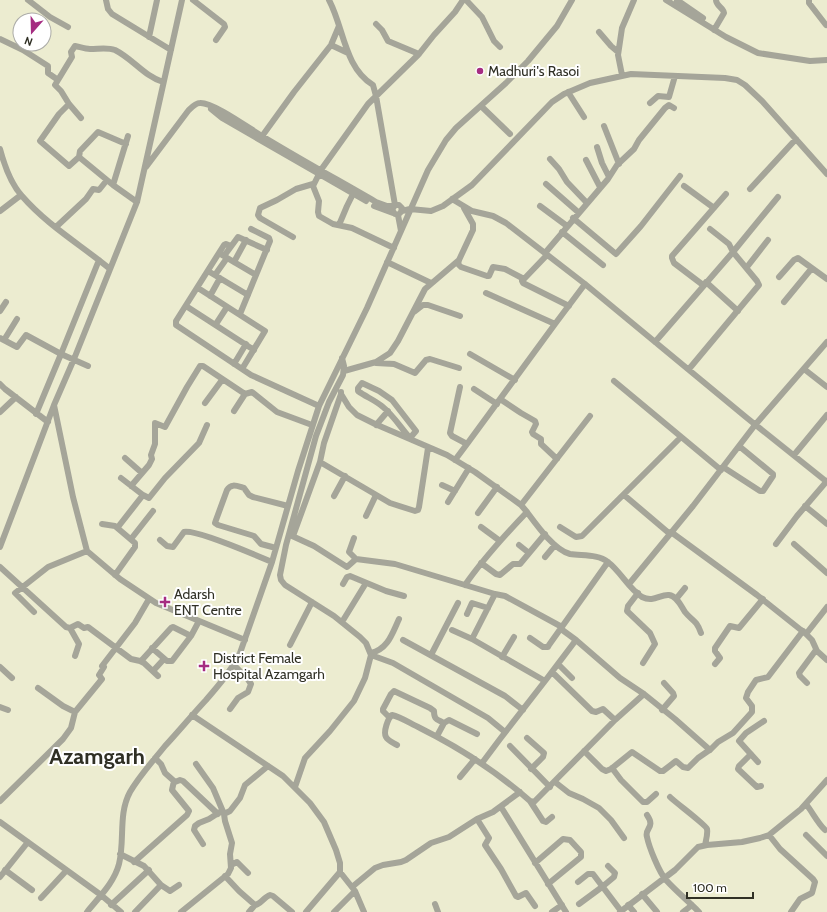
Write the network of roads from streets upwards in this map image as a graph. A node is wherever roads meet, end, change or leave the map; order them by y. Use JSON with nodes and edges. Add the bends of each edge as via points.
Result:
{"nodes":[{"id":1,"x":28,"y":0,"type":"edge"},
{"id":2,"x":106,"y":0,"type":"edge"},
{"id":3,"x":157,"y":0,"type":"edge"},
{"id":4,"x":182,"y":0,"type":"edge"},
{"id":5,"x":193,"y":0,"type":"edge"},
{"id":6,"x":329,"y":0,"type":"edge"},
{"id":7,"x":462,"y":0,"type":"edge"},
{"id":8,"x":466,"y":0,"type":"edge"},
{"id":9,"x":572,"y":0,"type":"edge"},
{"id":10,"x":634,"y":0,"type":"edge"},
{"id":11,"x":666,"y":0,"type":"edge"},
{"id":12,"x":677,"y":0,"type":"edge"},
{"id":13,"x":716,"y":0,"type":"edge"},
{"id":14,"x":809,"y":0,"type":"edge"},
{"id":15,"x":376,"y":24,"type":"dead end"},
{"id":16,"x":826,"y":25,"type":"edge"},
{"id":17,"x":339,"y":26,"type":"junction"},
{"id":18,"x":68,"y":28,"type":"dead end"},
{"id":19,"x":712,"y":28,"type":"junction"},
{"id":20,"x":599,"y":32,"type":"dead end"},
{"id":21,"x":149,"y":37,"type":"junction"},
{"id":22,"x":0,"y":39,"type":"edge"},
{"id":23,"x":216,"y":40,"type":"dead end"},
{"id":24,"x":331,"y":45,"type":"junction"},
{"id":25,"x":500,"y":47,"type":"dead end"},
{"id":26,"x":171,"y":50,"type":"junction"},
{"id":27,"x":618,"y":52,"type":"junction"},
{"id":28,"x":348,"y":53,"type":"junction"},
{"id":29,"x":419,"y":54,"type":"junction"},
{"id":30,"x":827,"y":60,"type":"edge"},
{"id":31,"x":622,"y":75,"type":"junction"},
{"id":32,"x":675,"y":76,"type":"junction"},
{"id":33,"x":58,"y":80,"type":"junction"},
{"id":34,"x":163,"y":82,"type":"junction"},
{"id":35,"x":373,"y":85,"type":"junction"},
{"id":36,"x":386,"y":87,"type":"junction"},
{"id":37,"x":568,"y":92,"type":"junction"},
{"id":38,"x":376,"y":96,"type":"junction"},
{"id":39,"x":69,"y":104,"type":"junction"},
{"id":40,"x":650,"y":104,"type":"dead end"},
{"id":41,"x":481,"y":106,"type":"junction"},
{"id":42,"x":674,"y":108,"type":"dead end"},
{"id":43,"x":584,"y":117,"type":"dead end"},
{"id":44,"x":81,"y":118,"type":"dead end"},
{"id":45,"x":604,"y":126,"type":"dead end"},
{"id":46,"x":510,"y":134,"type":"dead end"},
{"id":47,"x":128,"y":136,"type":"dead end"},
{"id":48,"x":261,"y":138,"type":"junction"},
{"id":49,"x":796,"y":139,"type":"junction"},
{"id":50,"x":126,"y":144,"type":"junction"},
{"id":51,"x":0,"y":148,"type":"edge"},
{"id":52,"x":597,"y":148,"type":"dead end"},
{"id":53,"x":78,"y":157,"type":"junction"},
{"id":54,"x":550,"y":159,"type":"dead end"},
{"id":55,"x":586,"y":160,"type":"dead end"},
{"id":56,"x":619,"y":164,"type":"junction"},
{"id":57,"x":144,"y":169,"type":"junction"},
{"id":58,"x":319,"y":173,"type":"junction"},
{"id":59,"x":827,"y":174,"type":"edge"},
{"id":60,"x":680,"y":176,"type":"dead end"},
{"id":61,"x":609,"y":177,"type":"junction"},
{"id":62,"x":106,"y":180,"type":"junction"},
{"id":63,"x":313,"y":184,"type":"junction"},
{"id":64,"x":546,"y":184,"type":"dead end"},
{"id":65,"x":113,"y":186,"type":"junction"},
{"id":66,"x":684,"y":186,"type":"dead end"},
{"id":67,"x":600,"y":187,"type":"junction"},
{"id":68,"x":750,"y":189,"type":"dead end"},
{"id":69,"x":354,"y":194,"type":"junction"},
{"id":70,"x":726,"y":194,"type":"dead end"},
{"id":71,"x":21,"y":195,"type":"junction"},
{"id":72,"x":778,"y":197,"type":"dead end"},
{"id":73,"x":452,"y":199,"type":"junction"},
{"id":74,"x":137,"y":202,"type":"junction"},
{"id":75,"x":587,"y":203,"type":"junction"},
{"id":76,"x":395,"y":206,"type":"junction"},
{"id":77,"x":540,"y":206,"type":"dead end"},
{"id":78,"x":410,"y":208,"type":"junction"},
{"id":79,"x":464,"y":208,"type":"junction"},
{"id":80,"x":714,"y":208,"type":"junction"},
{"id":81,"x":0,"y":211,"type":"edge"},
{"id":82,"x":578,"y":212,"type":"junction"},
{"id":83,"x":398,"y":213,"type":"junction"},
{"id":84,"x":573,"y":218,"type":"junction"},
{"id":85,"x":339,"y":225,"type":"junction"},
{"id":86,"x":567,"y":226,"type":"junction"},
{"id":87,"x":56,"y":227,"type":"junction"},
{"id":88,"x":251,"y":229,"type":"dead end"},
{"id":89,"x":710,"y":229,"type":"dead end"},
{"id":90,"x":401,"y":231,"type":"junction"},
{"id":91,"x":562,"y":232,"type":"junction"},
{"id":92,"x":293,"y":237,"type":"dead end"},
{"id":93,"x":246,"y":240,"type":"junction"},
{"id":94,"x":768,"y":240,"type":"dead end"},
{"id":95,"x":394,"y":248,"type":"junction"},
{"id":96,"x":267,"y":250,"type":"junction"},
{"id":97,"x":733,"y":252,"type":"junction"},
{"id":98,"x":546,"y":254,"type":"junction"},
{"id":99,"x":223,"y":256,"type":"junction"},
{"id":100,"x":99,"y":260,"type":"junction"},
{"id":101,"x":459,"y":260,"type":"junction"},
{"id":102,"x":234,"y":262,"type":"junction"},
{"id":103,"x":388,"y":262,"type":"junction"},
{"id":104,"x":604,"y":265,"type":"dead end"},
{"id":105,"x":747,"y":267,"type":"junction"},
{"id":106,"x":812,"y":268,"type":"junction"},
{"id":107,"x":110,"y":269,"type":"junction"},
{"id":108,"x":208,"y":271,"type":"junction"},
{"id":109,"x":256,"y":275,"type":"junction"},
{"id":110,"x":218,"y":277,"type":"junction"},
{"id":111,"x":779,"y":277,"type":"dead end"},
{"id":112,"x":522,"y":278,"type":"junction"},
{"id":113,"x":827,"y":279,"type":"edge"},
{"id":114,"x":431,"y":283,"type":"junction"},
{"id":115,"x":705,"y":283,"type":"junction"},
{"id":116,"x":585,"y":284,"type":"junction"},
{"id":117,"x":198,"y":288,"type":"junction"},
{"id":118,"x":486,"y":292,"type":"dead end"},
{"id":119,"x":210,"y":296,"type":"junction"},
{"id":120,"x":248,"y":296,"type":"junction"},
{"id":121,"x":6,"y":302,"type":"dead end"},
{"id":122,"x":784,"y":302,"type":"dead end"},
{"id":123,"x":186,"y":306,"type":"junction"},
{"id":124,"x":569,"y":306,"type":"junction"},
{"id":125,"x":228,"y":307,"type":"junction"},
{"id":126,"x":0,"y":311,"type":"edge"},
{"id":127,"x":738,"y":311,"type":"junction"},
{"id":128,"x":413,"y":312,"type":"junction"},
{"id":129,"x":240,"y":314,"type":"junction"},
{"id":130,"x":460,"y":316,"type":"dead end"},
{"id":131,"x":17,"y":320,"type":"dead end"},
{"id":132,"x":216,"y":324,"type":"junction"},
{"id":133,"x":555,"y":324,"type":"junction"},
{"id":134,"x":2,"y":339,"type":"edge"},
{"id":135,"x":654,"y":342,"type":"junction"},
{"id":136,"x":827,"y":342,"type":"edge"},
{"id":137,"x":246,"y":344,"type":"junction"},
{"id":138,"x":254,"y":350,"type":"junction"},
{"id":139,"x":61,"y":354,"type":"junction"},
{"id":140,"x":470,"y":354,"type":"dead end"},
{"id":141,"x":342,"y":358,"type":"junction"},
{"id":142,"x":74,"y":360,"type":"junction"},
{"id":143,"x":374,"y":363,"type":"junction"},
{"id":144,"x":234,"y":364,"type":"junction"},
{"id":145,"x":88,"y":366,"type":"dead end"},
{"id":146,"x":459,"y":368,"type":"dead end"},
{"id":147,"x":242,"y":369,"type":"junction"},
{"id":148,"x":689,"y":369,"type":"junction"},
{"id":149,"x":804,"y":369,"type":"junction"},
{"id":150,"x":344,"y":371,"type":"junction"},
{"id":151,"x":222,"y":380,"type":"junction"},
{"id":152,"x":515,"y":380,"type":"junction"},
{"id":153,"x":614,"y":381,"type":"dead end"},
{"id":154,"x":0,"y":384,"type":"edge"},
{"id":155,"x":338,"y":385,"type":"junction"},
{"id":156,"x":827,"y":386,"type":"edge"},
{"id":157,"x":460,"y":387,"type":"dead end"},
{"id":158,"x":474,"y":389,"type":"dead end"},
{"id":159,"x":245,"y":394,"type":"junction"},
{"id":160,"x":341,"y":394,"type":"junction"},
{"id":161,"x":16,"y":397,"type":"junction"},
{"id":162,"x":499,"y":402,"type":"junction"},
{"id":163,"x":205,"y":403,"type":"dead end"},
{"id":164,"x":54,"y":405,"type":"junction"},
{"id":165,"x":319,"y":406,"type":"junction"},
{"id":166,"x":234,"y":411,"type":"dead end"},
{"id":167,"x":388,"y":411,"type":"junction"},
{"id":168,"x":0,"y":412,"type":"edge"},
{"id":169,"x":36,"y":414,"type":"junction"},
{"id":170,"x":827,"y":415,"type":"edge"},
{"id":171,"x":590,"y":416,"type":"dead end"},
{"id":172,"x":48,"y":422,"type":"junction"},
{"id":173,"x":755,"y":424,"type":"junction"},
{"id":174,"x":207,"y":425,"type":"dead end"},
{"id":175,"x":312,"y":425,"type":"junction"},
{"id":176,"x":376,"y":425,"type":"junction"},
{"id":177,"x":681,"y":437,"type":"junction"},
{"id":178,"x":411,"y":439,"type":"junction"},
{"id":179,"x":467,"y":444,"type":"junction"},
{"id":180,"x":739,"y":446,"type":"junction"},
{"id":181,"x":428,"y":448,"type":"junction"},
{"id":182,"x":794,"y":456,"type":"junction"},
{"id":183,"x":125,"y":458,"type":"dead end"},
{"id":184,"x":556,"y":459,"type":"junction"},
{"id":185,"x":456,"y":460,"type":"junction"},
{"id":186,"x":320,"y":462,"type":"junction"},
{"id":187,"x":469,"y":468,"type":"junction"},
{"id":188,"x":722,"y":469,"type":"junction"},
{"id":189,"x":142,"y":473,"type":"junction"},
{"id":190,"x":345,"y":476,"type":"junction"},
{"id":191,"x":120,"y":478,"type":"dead end"},
{"id":192,"x":827,"y":482,"type":"edge"},
{"id":193,"x":442,"y":485,"type":"dead end"},
{"id":194,"x":131,"y":486,"type":"junction"},
{"id":195,"x":497,"y":487,"type":"junction"},
{"id":196,"x":455,"y":491,"type":"junction"},
{"id":197,"x":143,"y":495,"type":"junction"},
{"id":198,"x":376,"y":495,"type":"junction"},
{"id":199,"x":624,"y":495,"type":"junction"},
{"id":200,"x":334,"y":496,"type":"dead end"},
{"id":201,"x":448,"y":502,"type":"dead end"},
{"id":202,"x":521,"y":505,"type":"junction"},
{"id":203,"x":288,"y":506,"type":"junction"},
{"id":204,"x":805,"y":506,"type":"junction"},
{"id":205,"x":153,"y":511,"type":"dead end"},
{"id":206,"x":527,"y":512,"type":"junction"},
{"id":207,"x":478,"y":513,"type":"dead end"},
{"id":208,"x":366,"y":516,"type":"dead end"},
{"id":209,"x":102,"y":524,"type":"dead end"},
{"id":210,"x":827,"y":524,"type":"edge"},
{"id":211,"x":118,"y":527,"type":"junction"},
{"id":212,"x":482,"y":527,"type":"dead end"},
{"id":213,"x":560,"y":527,"type":"dead end"},
{"id":214,"x":670,"y":533,"type":"junction"},
{"id":215,"x":545,"y":534,"type":"junction"},
{"id":216,"x":291,"y":535,"type":"junction"},
{"id":217,"x":354,"y":538,"type":"dead end"},
{"id":218,"x":131,"y":539,"type":"junction"},
{"id":219,"x":160,"y":540,"type":"dead end"},
{"id":220,"x":500,"y":541,"type":"junction"},
{"id":221,"x":776,"y":544,"type":"dead end"},
{"id":222,"x":794,"y":544,"type":"dead end"},
{"id":223,"x":519,"y":545,"type":"dead end"},
{"id":224,"x":555,"y":545,"type":"junction"},
{"id":225,"x":0,"y":547,"type":"edge"},
{"id":226,"x":276,"y":548,"type":"junction"},
{"id":227,"x":87,"y":551,"type":"junction"},
{"id":228,"x":529,"y":553,"type":"junction"},
{"id":229,"x":545,"y":557,"type":"dead end"},
{"id":230,"x":356,"y":559,"type":"junction"},
{"id":231,"x":272,"y":562,"type":"junction"},
{"id":232,"x":608,"y":562,"type":"junction"},
{"id":233,"x":481,"y":563,"type":"junction"},
{"id":234,"x":0,"y":567,"type":"edge"},
{"id":235,"x":827,"y":573,"type":"edge"},
{"id":236,"x":268,"y":574,"type":"junction"},
{"id":237,"x":115,"y":575,"type":"junction"},
{"id":238,"x":281,"y":578,"type":"junction"},
{"id":239,"x":366,"y":583,"type":"junction"},
{"id":240,"x":343,"y":584,"type":"dead end"},
{"id":241,"x":629,"y":584,"type":"junction"},
{"id":242,"x":465,"y":585,"type":"junction"},
{"id":243,"x":21,"y":587,"type":"junction"},
{"id":244,"x":685,"y":588,"type":"dead end"},
{"id":245,"x":638,"y":593,"type":"junction"},
{"id":246,"x":495,"y":594,"type":"junction"},
{"id":247,"x":404,"y":596,"type":"dead end"},
{"id":248,"x":149,"y":599,"type":"junction"},
{"id":249,"x":676,"y":599,"type":"junction"},
{"id":250,"x":763,"y":599,"type":"junction"},
{"id":251,"x":312,"y":602,"type":"junction"},
{"id":252,"x":458,"y":603,"type":"dead end"},
{"id":253,"x":827,"y":607,"type":"edge"},
{"id":254,"x":488,"y":608,"type":"junction"},
{"id":255,"x":34,"y":612,"type":"dead end"},
{"id":256,"x":466,"y":614,"type":"dead end"},
{"id":257,"x":399,"y":619,"type":"dead end"},
{"id":258,"x":199,"y":621,"type":"junction"},
{"id":259,"x":342,"y":622,"type":"junction"},
{"id":260,"x":70,"y":628,"type":"junction"},
{"id":261,"x":562,"y":628,"type":"junction"},
{"id":262,"x":452,"y":630,"type":"dead end"},
{"id":263,"x":701,"y":633,"type":"dead end"},
{"id":264,"x":804,"y":633,"type":"junction"},
{"id":265,"x":191,"y":636,"type":"junction"},
{"id":266,"x":514,"y":637,"type":"dead end"},
{"id":267,"x":530,"y":638,"type":"dead end"},
{"id":268,"x":472,"y":639,"type":"junction"},
{"id":269,"x":245,"y":640,"type":"junction"},
{"id":270,"x":403,"y":640,"type":"dead end"},
{"id":271,"x":576,"y":640,"type":"junction"},
{"id":272,"x":290,"y":645,"type":"dead end"},
{"id":273,"x":116,"y":647,"type":"junction"},
{"id":274,"x":152,"y":648,"type":"junction"},
{"id":275,"x":816,"y":650,"type":"junction"},
{"id":276,"x":371,"y":654,"type":"junction"},
{"id":277,"x":431,"y":655,"type":"junction"},
{"id":278,"x":75,"y":656,"type":"dead end"},
{"id":279,"x":502,"y":657,"type":"junction"},
{"id":280,"x":164,"y":659,"type":"junction"},
{"id":281,"x":827,"y":660,"type":"edge"},
{"id":282,"x":141,"y":661,"type":"junction"},
{"id":283,"x":643,"y":663,"type":"dead end"},
{"id":284,"x":558,"y":664,"type":"junction"},
{"id":285,"x":715,"y":664,"type":"dead end"},
{"id":286,"x":234,"y":665,"type":"junction"},
{"id":287,"x":0,"y":667,"type":"edge"},
{"id":288,"x":153,"y":671,"type":"junction"},
{"id":289,"x":552,"y":672,"type":"junction"},
{"id":290,"x":158,"y":676,"type":"dead end"},
{"id":291,"x":12,"y":678,"type":"dead end"},
{"id":292,"x":572,"y":678,"type":"dead end"},
{"id":293,"x":545,"y":681,"type":"junction"},
{"id":294,"x":664,"y":683,"type":"dead end"},
{"id":295,"x":807,"y":683,"type":"dead end"},
{"id":296,"x":38,"y":688,"type":"dead end"},
{"id":297,"x":644,"y":694,"type":"junction"},
{"id":298,"x":0,"y":707,"type":"edge"},
{"id":299,"x":230,"y":709,"type":"dead end"},
{"id":300,"x":8,"y":710,"type":"dead end"},
{"id":301,"x":523,"y":710,"type":"junction"},
{"id":302,"x":662,"y":710,"type":"junction"},
{"id":303,"x":76,"y":712,"type":"junction"},
{"id":304,"x":192,"y":715,"type":"junction"},
{"id":305,"x":748,"y":716,"type":"junction"},
{"id":306,"x":389,"y":717,"type":"junction"},
{"id":307,"x":615,"y":720,"type":"junction"},
{"id":308,"x":764,"y":721,"type":"dead end"},
{"id":309,"x":444,"y":723,"type":"junction"},
{"id":310,"x":758,"y":724,"type":"junction"},
{"id":311,"x":505,"y":732,"type":"junction"},
{"id":312,"x":478,"y":734,"type":"dead end"},
{"id":313,"x":437,"y":736,"type":"junction"},
{"id":314,"x":526,"y":738,"type":"dead end"},
{"id":315,"x":397,"y":745,"type":"dead end"},
{"id":316,"x":510,"y":746,"type":"dead end"},
{"id":317,"x":710,"y":750,"type":"junction"},
{"id":318,"x":584,"y":751,"type":"junction"},
{"id":319,"x":751,"y":754,"type":"junction"},
{"id":320,"x":155,"y":758,"type":"junction"},
{"id":321,"x":475,"y":759,"type":"junction"},
{"id":322,"x":758,"y":762,"type":"dead end"},
{"id":323,"x":482,"y":763,"type":"junction"},
{"id":324,"x":196,"y":764,"type":"dead end"},
{"id":325,"x":268,"y":766,"type":"junction"},
{"id":326,"x":612,"y":768,"type":"junction"},
{"id":327,"x":531,"y":769,"type":"junction"},
{"id":328,"x":460,"y":777,"type":"dead end"},
{"id":329,"x":827,"y":780,"type":"edge"},
{"id":330,"x":175,"y":782,"type":"junction"},
{"id":331,"x":555,"y":782,"type":"junction"},
{"id":332,"x":761,"y":786,"type":"dead end"},
{"id":333,"x":295,"y":787,"type":"junction"},
{"id":334,"x":550,"y":787,"type":"junction"},
{"id":335,"x":520,"y":792,"type":"junction"},
{"id":336,"x":656,"y":794,"type":"dead end"},
{"id":337,"x":670,"y":797,"type":"dead end"},
{"id":338,"x":0,"y":801,"type":"edge"},
{"id":339,"x":530,"y":801,"type":"junction"},
{"id":340,"x":806,"y":804,"type":"junction"},
{"id":341,"x":501,"y":808,"type":"junction"},
{"id":342,"x":222,"y":813,"type":"junction"},
{"id":343,"x":647,"y":815,"type":"dead end"},
{"id":344,"x":552,"y":817,"type":"dead end"},
{"id":345,"x":476,"y":819,"type":"junction"},
{"id":346,"x":0,"y":822,"type":"edge"},
{"id":347,"x":825,"y":830,"type":"dead end"},
{"id":348,"x":806,"y":834,"type":"dead end"},
{"id":349,"x":769,"y":835,"type":"junction"},
{"id":350,"x":624,"y":838,"type":"dead end"},
{"id":351,"x":28,"y":842,"type":"junction"},
{"id":352,"x":203,"y":844,"type":"dead end"},
{"id":353,"x":705,"y":845,"type":"junction"},
{"id":354,"x":120,"y":854,"type":"junction"},
{"id":355,"x":827,"y":856,"type":"edge"},
{"id":356,"x":134,"y":862,"type":"junction"},
{"id":357,"x":536,"y":863,"type":"junction"},
{"id":358,"x":231,"y":865,"type":"junction"},
{"id":359,"x":608,"y":866,"type":"dead end"},
{"id":360,"x":5,"y":870,"type":"junction"},
{"id":361,"x":66,"y":870,"type":"junction"},
{"id":362,"x":149,"y":870,"type":"junction"},
{"id":363,"x":340,"y":872,"type":"junction"},
{"id":364,"x":248,"y":873,"type":"dead end"},
{"id":365,"x":226,"y":876,"type":"junction"},
{"id":366,"x":0,"y":877,"type":"edge"},
{"id":367,"x":665,"y":878,"type":"junction"},
{"id":368,"x":578,"y":882,"type":"dead end"},
{"id":369,"x":548,"y":884,"type":"junction"},
{"id":370,"x":161,"y":885,"type":"junction"},
{"id":371,"x":179,"y":885,"type":"dead end"},
{"id":372,"x":602,"y":887,"type":"junction"},
{"id":373,"x":353,"y":889,"type":"junction"},
{"id":374,"x":32,"y":890,"type":"dead end"},
{"id":375,"x":642,"y":894,"type":"junction"},
{"id":376,"x":101,"y":895,"type":"junction"},
{"id":377,"x":41,"y":898,"type":"dead end"},
{"id":378,"x":435,"y":904,"type":"dead end"},
{"id":379,"x":579,"y":904,"type":"dead end"},
{"id":380,"x":112,"y":905,"type":"junction"},
{"id":381,"x":255,"y":905,"type":"junction"},
{"id":382,"x":628,"y":905,"type":"junction"},
{"id":383,"x":692,"y":905,"type":"junction"},
{"id":384,"x":535,"y":906,"type":"dead end"},
{"id":385,"x":562,"y":906,"type":"junction"},
{"id":386,"x":621,"y":911,"type":"edge"},
{"id":387,"x":87,"y":912,"type":"edge"},
{"id":388,"x":121,"y":912,"type":"edge"},
{"id":389,"x":135,"y":912,"type":"edge"},
{"id":390,"x":181,"y":912,"type":"edge"},
{"id":391,"x":249,"y":912,"type":"edge"},
{"id":392,"x":292,"y":912,"type":"edge"},
{"id":393,"x":306,"y":912,"type":"edge"},
{"id":394,"x":334,"y":912,"type":"edge"},
{"id":395,"x":364,"y":912,"type":"edge"},
{"id":396,"x":438,"y":912,"type":"edge"},
{"id":397,"x":552,"y":912,"type":"edge"},
{"id":398,"x":566,"y":912,"type":"edge"},
{"id":399,"x":634,"y":912,"type":"edge"},
{"id":400,"x":657,"y":912,"type":"edge"},
{"id":401,"x":683,"y":912,"type":"edge"},
{"id":402,"x":699,"y":912,"type":"edge"},
{"id":403,"x":791,"y":912,"type":"edge"}],
"edges":[{"from":1,"to":18,"type":"street"},
{"from":2,"to":21,"type":"street","via":[[112,14]]},
{"from":3,"to":21,"type":"street"},
{"from":4,"to":26,"type":"street"},
{"from":5,"to":23,"type":"street","via":[[224,24],[225,27]]},
{"from":6,"to":17,"type":"street"},
{"from":7,"to":29,"type":"street"},
{"from":8,"to":25,"type":"street","via":[[482,17],[494,41]]},
{"from":9,"to":41,"type":"street","via":[[557,26],[528,61]]},
{"from":10,"to":27,"type":"street","via":[[622,28]]},
{"from":11,"to":19,"type":"street"},
{"from":12,"to":19,"type":"street","via":[[706,20]]},
{"from":13,"to":19,"type":"street","via":[[716,4],[724,13]]},
{"from":14,"to":16,"type":"street"},
{"from":15,"to":29,"type":"street","via":[[388,41]]},
{"from":17,"to":24,"type":"street"},
{"from":17,"to":28,"type":"street"},
{"from":19,"to":30,"type":"street","via":[[726,37],[771,56],[810,61]]},
{"from":20,"to":27,"type":"street"},
{"from":21,"to":26,"type":"street"},
{"from":22,"to":33,"type":"street","via":[[48,66],[48,73]]},
{"from":24,"to":28,"type":"street"},
{"from":24,"to":48,"type":"street"},
{"from":26,"to":34,"type":"street"},
{"from":27,"to":31,"type":"street"},
{"from":28,"to":35,"type":"street","via":[[361,74]]},
{"from":29,"to":36,"type":"street"},
{"from":31,"to":32,"type":"street"},
{"from":31,"to":37,"type":"street"},
{"from":32,"to":40,"type":"street","via":[[669,97],[658,96]]},
{"from":32,"to":49,"type":"street","via":[[725,78],[741,82]]},
{"from":33,"to":34,"type":"street","via":[[76,46],[113,49],[151,77]]},
{"from":33,"to":39,"type":"street","via":[[55,86],[63,93]]},
{"from":34,"to":57,"type":"street"},
{"from":35,"to":36,"type":"street"},
{"from":35,"to":38,"type":"street"},
{"from":36,"to":38,"type":"street"},
{"from":37,"to":43,"type":"street"},
{"from":37,"to":73,"type":"street","via":[[552,102],[472,184]]},
{"from":38,"to":58,"type":"street","via":[[359,115]]},
{"from":38,"to":76,"type":"street"},
{"from":39,"to":44,"type":"street"},
{"from":39,"to":53,"type":"street","via":[[40,141],[69,166]]},
{"from":41,"to":46,"type":"street"},
{"from":41,"to":78,"type":"street","via":[[446,140]]},
{"from":42,"to":56,"type":"street","via":[[669,105],[665,108],[634,149]]},
{"from":45,"to":56,"type":"street"},
{"from":47,"to":50,"type":"street"},
{"from":48,"to":57,"type":"street","via":[[225,113],[199,103],[188,111]]},
{"from":48,"to":58,"type":"street"},
{"from":49,"to":59,"type":"street"},
{"from":49,"to":68,"type":"street"},
{"from":50,"to":53,"type":"street","via":[[98,132],[80,151]]},
{"from":50,"to":65,"type":"street"},
{"from":51,"to":71,"type":"street","via":[[13,182]]},
{"from":52,"to":61,"type":"street"},
{"from":53,"to":62,"type":"street"},
{"from":54,"to":75,"type":"street"},
{"from":55,"to":67,"type":"street"},
{"from":56,"to":61,"type":"street"},
{"from":57,"to":74,"type":"street"},
{"from":58,"to":63,"type":"street"},
{"from":58,"to":69,"type":"street"},
{"from":58,"to":76,"type":"street","via":[[376,202]]},
{"from":60,"to":84,"type":"street","via":[[617,253]]},
{"from":61,"to":67,"type":"street"},
{"from":62,"to":65,"type":"street"},
{"from":62,"to":87,"type":"street","via":[[99,190],[93,189]]},
{"from":63,"to":85,"type":"street","via":[[319,203],[318,215]]},
{"from":63,"to":92,"type":"street","via":[[296,189],[260,208],[260,218]]},
{"from":64,"to":82,"type":"street"},
{"from":65,"to":74,"type":"street"},
{"from":66,"to":80,"type":"street"},
{"from":67,"to":75,"type":"street"},
{"from":69,"to":83,"type":"street","via":[[373,205]]},
{"from":69,"to":85,"type":"street"},
{"from":70,"to":80,"type":"street"},
{"from":71,"to":81,"type":"street"},
{"from":71,"to":87,"type":"street"},
{"from":72,"to":97,"type":"street"},
{"from":73,"to":78,"type":"street","via":[[431,211]]},
{"from":73,"to":79,"type":"street"},
{"from":74,"to":107,"type":"street"},
{"from":75,"to":82,"type":"street"},
{"from":76,"to":83,"type":"street","via":[[392,208]]},
{"from":76,"to":83,"type":"street","via":[[401,206]]},
{"from":77,"to":86,"type":"street"},
{"from":78,"to":83,"type":"street"},
{"from":78,"to":90,"type":"street"},
{"from":79,"to":98,"type":"street","via":[[502,220]]},
{"from":79,"to":101,"type":"street","via":[[473,224],[473,230]]},
{"from":80,"to":115,"type":"street","via":[[672,258],[674,263]]},
{"from":82,"to":84,"type":"street"},
{"from":83,"to":90,"type":"street"},
{"from":84,"to":86,"type":"street"},
{"from":85,"to":95,"type":"street","via":[[352,228]]},
{"from":86,"to":91,"type":"street"},
{"from":87,"to":100,"type":"street"},
{"from":88,"to":96,"type":"street","via":[[269,238]]},
{"from":89,"to":97,"type":"street","via":[[728,243]]},
{"from":90,"to":95,"type":"street"},
{"from":91,"to":98,"type":"street"},
{"from":91,"to":104,"type":"street"},
{"from":93,"to":96,"type":"street"},
{"from":93,"to":99,"type":"street","via":[[238,237]]},
{"from":93,"to":102,"type":"street"},
{"from":94,"to":105,"type":"street"},
{"from":95,"to":103,"type":"street"},
{"from":96,"to":109,"type":"street"},
{"from":97,"to":105,"type":"street"},
{"from":97,"to":115,"type":"street"},
{"from":98,"to":112,"type":"street","via":[[526,278]]},
{"from":98,"to":116,"type":"street"},
{"from":99,"to":102,"type":"street"},
{"from":99,"to":108,"type":"street"},
{"from":99,"to":110,"type":"street"},
{"from":100,"to":107,"type":"street"},
{"from":100,"to":139,"type":"street"},
{"from":101,"to":112,"type":"street","via":[[458,264],[461,267],[486,276],[489,276],[496,267]]},
{"from":101,"to":114,"type":"street"},
{"from":102,"to":109,"type":"street"},
{"from":103,"to":114,"type":"street"},
{"from":103,"to":141,"type":"street"},
{"from":105,"to":127,"type":"street","via":[[759,285]]},
{"from":106,"to":111,"type":"street","via":[[796,258]]},
{"from":106,"to":113,"type":"street"},
{"from":106,"to":122,"type":"street"},
{"from":107,"to":142,"type":"street"},
{"from":108,"to":110,"type":"street"},
{"from":108,"to":117,"type":"street"},
{"from":109,"to":120,"type":"street"},
{"from":110,"to":119,"type":"street"},
{"from":110,"to":120,"type":"street"},
{"from":112,"to":124,"type":"street","via":[[523,283]]},
{"from":114,"to":128,"type":"street","via":[[423,292]]},
{"from":115,"to":127,"type":"street"},
{"from":115,"to":135,"type":"street"},
{"from":116,"to":124,"type":"street"},
{"from":116,"to":135,"type":"street"},
{"from":117,"to":119,"type":"street"},
{"from":117,"to":123,"type":"street"},
{"from":118,"to":133,"type":"street"},
{"from":119,"to":125,"type":"street"},
{"from":120,"to":129,"type":"street"},
{"from":121,"to":126,"type":"street"},
{"from":123,"to":132,"type":"street"},
{"from":123,"to":144,"type":"street","via":[[176,325]]},
{"from":124,"to":133,"type":"street"},
{"from":125,"to":129,"type":"street"},
{"from":125,"to":132,"type":"street"},
{"from":127,"to":148,"type":"street"},
{"from":128,"to":130,"type":"street","via":[[428,304]]},
{"from":128,"to":143,"type":"street","via":[[390,353]]},
{"from":129,"to":138,"type":"street","via":[[265,331]]},
{"from":131,"to":134,"type":"street"},
{"from":132,"to":137,"type":"street"},
{"from":133,"to":152,"type":"street"},
{"from":134,"to":139,"type":"street","via":[[17,347],[26,335]]},
{"from":135,"to":148,"type":"street"},
{"from":136,"to":149,"type":"street"},
{"from":137,"to":138,"type":"street"},
{"from":137,"to":144,"type":"street"},
{"from":138,"to":147,"type":"street"},
{"from":139,"to":142,"type":"street"},
{"from":139,"to":169,"type":"street"},
{"from":140,"to":152,"type":"street"},
{"from":141,"to":150,"type":"street"},
{"from":141,"to":165,"type":"street"},
{"from":142,"to":145,"type":"street"},
{"from":142,"to":164,"type":"street"},
{"from":143,"to":146,"type":"street","via":[[394,364],[415,372],[430,359]]},
{"from":143,"to":150,"type":"street"},
{"from":144,"to":147,"type":"street"},
{"from":147,"to":165,"type":"street"},
{"from":148,"to":173,"type":"street"},
{"from":149,"to":156,"type":"street"},
{"from":149,"to":173,"type":"street"},
{"from":150,"to":155,"type":"street"},
{"from":151,"to":159,"type":"street"},
{"from":151,"to":163,"type":"street"},
{"from":151,"to":189,"type":"street","via":[[203,366],[197,369],[165,427],[154,423],[155,444],[152,459]]},
{"from":152,"to":162,"type":"street"},
{"from":153,"to":177,"type":"street"},
{"from":154,"to":161,"type":"street"},
{"from":155,"to":160,"type":"street"},
{"from":155,"to":216,"type":"street","via":[[316,436]]},
{"from":157,"to":179,"type":"street","via":[[450,433]]},
{"from":158,"to":162,"type":"street"},
{"from":159,"to":166,"type":"street"},
{"from":159,"to":175,"type":"street","via":[[252,392],[276,412]]},
{"from":160,"to":176,"type":"street","via":[[352,411]]},
{"from":160,"to":186,"type":"street"},
{"from":161,"to":168,"type":"street"},
{"from":161,"to":169,"type":"street"},
{"from":162,"to":179,"type":"street"},
{"from":162,"to":184,"type":"street","via":[[535,421],[533,434],[541,439],[541,444]]},
{"from":164,"to":172,"type":"street"},
{"from":164,"to":227,"type":"street"},
{"from":165,"to":175,"type":"street"},
{"from":167,"to":176,"type":"street"},
{"from":167,"to":178,"type":"street"},
{"from":167,"to":178,"type":"street","via":[[358,391],[362,383],[395,403],[416,431]]},
{"from":169,"to":172,"type":"street"},
{"from":170,"to":182,"type":"street"},
{"from":171,"to":184,"type":"street"},
{"from":172,"to":225,"type":"street"},
{"from":173,"to":180,"type":"street"},
{"from":173,"to":182,"type":"street"},
{"from":174,"to":197,"type":"street","via":[[199,443],[149,498]]},
{"from":175,"to":203,"type":"street"},
{"from":176,"to":178,"type":"street"},
{"from":177,"to":188,"type":"street"},
{"from":177,"to":199,"type":"street"},
{"from":178,"to":181,"type":"street"},
{"from":179,"to":185,"type":"street"},
{"from":180,"to":188,"type":"street"},
{"from":180,"to":188,"type":"street","via":[[773,474],[763,491]]},
{"from":181,"to":185,"type":"street"},
{"from":181,"to":198,"type":"street","via":[[418,510],[395,506]]},
{"from":182,"to":192,"type":"street"},
{"from":183,"to":189,"type":"street"},
{"from":184,"to":202,"type":"street"},
{"from":185,"to":187,"type":"street"},
{"from":186,"to":190,"type":"street"},
{"from":186,"to":216,"type":"street"},
{"from":187,"to":195,"type":"street"},
{"from":187,"to":196,"type":"street"},
{"from":188,"to":214,"type":"street"},
{"from":189,"to":194,"type":"street"},
{"from":190,"to":198,"type":"street"},
{"from":190,"to":200,"type":"street"},
{"from":191,"to":194,"type":"street"},
{"from":192,"to":204,"type":"street"},
{"from":193,"to":196,"type":"street"},
{"from":194,"to":197,"type":"street"},
{"from":195,"to":202,"type":"street"},
{"from":195,"to":207,"type":"street"},
{"from":196,"to":201,"type":"street"},
{"from":197,"to":211,"type":"street"},
{"from":198,"to":208,"type":"street"},
{"from":199,"to":213,"type":"street","via":[[580,537]]},
{"from":199,"to":214,"type":"street"},
{"from":202,"to":206,"type":"street"},
{"from":203,"to":226,"type":"street"},
{"from":203,"to":226,"type":"street","via":[[253,497],[244,488],[233,485],[226,490],[215,523],[254,536],[262,544]]},
{"from":204,"to":210,"type":"street"},
{"from":204,"to":221,"type":"street"},
{"from":205,"to":218,"type":"street"},
{"from":206,"to":215,"type":"street"},
{"from":206,"to":220,"type":"street"},
{"from":209,"to":211,"type":"street"},
{"from":211,"to":218,"type":"street"},
{"from":212,"to":220,"type":"street"},
{"from":214,"to":241,"type":"street"},
{"from":214,"to":250,"type":"street"},
{"from":215,"to":224,"type":"street"},
{"from":215,"to":228,"type":"street"},
{"from":216,"to":230,"type":"street","via":[[314,546],[344,566],[348,567]]},
{"from":216,"to":238,"type":"street","via":[[280,572]]},
{"from":217,"to":230,"type":"street","via":[[349,552]]},
{"from":218,"to":237,"type":"street","via":[[135,547]]},
{"from":219,"to":231,"type":"street","via":[[173,548],[184,532],[189,532]]},
{"from":220,"to":233,"type":"street"},
{"from":222,"to":235,"type":"street"},
{"from":223,"to":228,"type":"street"},
{"from":224,"to":229,"type":"street"},
{"from":224,"to":232,"type":"street","via":[[570,554],[594,557]]},
{"from":226,"to":231,"type":"street"},
{"from":227,"to":237,"type":"street"},
{"from":227,"to":243,"type":"street","via":[[52,565]]},
{"from":228,"to":233,"type":"street","via":[[520,564],[513,564],[500,575]]},
{"from":230,"to":242,"type":"street","via":[[395,564]]},
{"from":231,"to":236,"type":"street"},
{"from":232,"to":241,"type":"street"},
{"from":232,"to":261,"type":"street"},
{"from":233,"to":242,"type":"street"},
{"from":234,"to":243,"type":"street"},
{"from":236,"to":238,"type":"street"},
{"from":236,"to":269,"type":"street"},
{"from":237,"to":248,"type":"street"},
{"from":238,"to":251,"type":"street","via":[[285,584]]},
{"from":239,"to":240,"type":"street","via":[[348,576]]},
{"from":239,"to":247,"type":"street"},
{"from":239,"to":259,"type":"street"},
{"from":241,"to":245,"type":"street"},
{"from":242,"to":246,"type":"street"},
{"from":243,"to":255,"type":"street","via":[[15,593]]},
{"from":243,"to":260,"type":"street"},
{"from":244,"to":249,"type":"street"},
{"from":245,"to":249,"type":"street","via":[[647,598],[656,599],[667,595]]},
{"from":245,"to":283,"type":"street","via":[[627,611],[650,633],[655,644]]},
{"from":246,"to":254,"type":"street"},
{"from":246,"to":261,"type":"street","via":[[517,602]]},
{"from":248,"to":258,"type":"street"},
{"from":248,"to":273,"type":"street","via":[[135,623]]},
{"from":249,"to":263,"type":"street","via":[[697,623]]},
{"from":250,"to":264,"type":"street"},
{"from":250,"to":285,"type":"street","via":[[739,628],[730,626],[715,648],[720,658]]},
{"from":251,"to":259,"type":"street"},
{"from":251,"to":272,"type":"street"},
{"from":252,"to":277,"type":"street"},
{"from":253,"to":264,"type":"street"},
{"from":254,"to":256,"type":"street","via":[[472,602]]},
{"from":254,"to":268,"type":"street"},
{"from":257,"to":276,"type":"street","via":[[386,644]]},
{"from":258,"to":265,"type":"street"},
{"from":258,"to":269,"type":"street"},
{"from":259,"to":276,"type":"street","via":[[366,643]]},
{"from":260,"to":273,"type":"street","via":[[78,624],[84,628],[88,627]]},
{"from":260,"to":278,"type":"street","via":[[79,644]]},
{"from":261,"to":267,"type":"street","via":[[548,647]]},
{"from":261,"to":271,"type":"street"},
{"from":262,"to":268,"type":"street"},
{"from":264,"to":275,"type":"street","via":[[812,640]]},
{"from":264,"to":305,"type":"street","via":[[768,677],[756,680],[748,692],[747,700],[753,708]]},
{"from":265,"to":274,"type":"street","via":[[173,627]]},
{"from":265,"to":280,"type":"street","via":[[172,661]]},
{"from":266,"to":279,"type":"street"},
{"from":268,"to":279,"type":"street"},
{"from":269,"to":286,"type":"street"},
{"from":270,"to":277,"type":"street"},
{"from":271,"to":284,"type":"street"},
{"from":271,"to":297,"type":"street","via":[[620,678]]},
{"from":273,"to":282,"type":"street","via":[[133,660]]},
{"from":273,"to":303,"type":"street","via":[[102,666],[104,667],[99,675],[102,679]]},
{"from":274,"to":280,"type":"street"},
{"from":274,"to":282,"type":"street"},
{"from":275,"to":281,"type":"street"},
{"from":275,"to":295,"type":"street","via":[[800,673]]},
{"from":276,"to":311,"type":"street","via":[[393,663],[488,718]]},
{"from":276,"to":333,"type":"street","via":[[365,678],[354,701],[305,758]]},
{"from":277,"to":301,"type":"street","via":[[505,696]]},
{"from":279,"to":293,"type":"street"},
{"from":280,"to":288,"type":"street"},
{"from":282,"to":288,"type":"street"},
{"from":284,"to":289,"type":"street"},
{"from":284,"to":292,"type":"street"},
{"from":286,"to":299,"type":"street","via":[[251,684],[248,692],[238,698]]},
{"from":286,"to":304,"type":"street"},
{"from":287,"to":291,"type":"street"},
{"from":288,"to":290,"type":"street"},
{"from":289,"to":293,"type":"street"},
{"from":289,"to":307,"type":"street","via":[[592,711],[604,709]]},
{"from":293,"to":301,"type":"street"},
{"from":294,"to":302,"type":"street","via":[[674,696]]},
{"from":296,"to":303,"type":"street"},
{"from":297,"to":302,"type":"street"},
{"from":297,"to":307,"type":"street"},
{"from":298,"to":300,"type":"street"},
{"from":301,"to":311,"type":"street"},
{"from":302,"to":317,"type":"street"},
{"from":303,"to":338,"type":"street","via":[[71,728],[63,739]]},
{"from":304,"to":320,"type":"street"},
{"from":304,"to":325,"type":"street"},
{"from":305,"to":310,"type":"street"},
{"from":305,"to":317,"type":"street","via":[[735,732]]},
{"from":306,"to":309,"type":"street","via":[[383,710],[394,691],[433,709],[435,718]]},
{"from":306,"to":313,"type":"street","via":[[394,715]]},
{"from":306,"to":315,"type":"street","via":[[385,734]]},
{"from":307,"to":318,"type":"street"},
{"from":308,"to":310,"type":"street"},
{"from":309,"to":312,"type":"street","via":[[452,720]]},
{"from":309,"to":313,"type":"street"},
{"from":310,"to":319,"type":"street","via":[[740,739]]},
{"from":311,"to":323,"type":"street"},
{"from":313,"to":321,"type":"street"},
{"from":314,"to":327,"type":"street","via":[[544,753]]},
{"from":316,"to":327,"type":"street"},
{"from":317,"to":326,"type":"street","via":[[686,769],[676,760],[660,771],[632,752]]},
{"from":318,"to":326,"type":"street","via":[[603,770]]},
{"from":318,"to":331,"type":"street"},
{"from":319,"to":322,"type":"street"},
{"from":319,"to":332,"type":"street","via":[[738,770],[757,787]]},
{"from":320,"to":330,"type":"street"},
{"from":320,"to":354,"type":"street","via":[[125,802]]},
{"from":321,"to":323,"type":"street"},
{"from":321,"to":328,"type":"street"},
{"from":323,"to":335,"type":"street"},
{"from":324,"to":342,"type":"street","via":[[213,788]]},
{"from":325,"to":333,"type":"street"},
{"from":325,"to":342,"type":"street","via":[[244,785],[240,798],[230,811]]},
{"from":326,"to":336,"type":"street","via":[[643,802]]},
{"from":327,"to":334,"type":"street"},
{"from":329,"to":340,"type":"street"},
{"from":330,"to":342,"type":"street","via":[[183,781]]},
{"from":330,"to":356,"type":"street","via":[[172,790],[188,809],[188,813]]},
{"from":331,"to":334,"type":"street"},
{"from":331,"to":350,"type":"street","via":[[569,793],[599,808]]},
{"from":333,"to":363,"type":"street","via":[[324,822],[340,862]]},
{"from":334,"to":339,"type":"street","via":[[537,800]]},
{"from":335,"to":339,"type":"street"},
{"from":335,"to":341,"type":"street"},
{"from":337,"to":353,"type":"street","via":[[705,825]]},
{"from":339,"to":344,"type":"street","via":[[543,821],[546,822]]},
{"from":340,"to":347,"type":"street"},
{"from":340,"to":349,"type":"street"},
{"from":341,"to":345,"type":"street"},
{"from":341,"to":357,"type":"street"},
{"from":342,"to":352,"type":"street","via":[[194,827]]},
{"from":342,"to":358,"type":"street","via":[[232,843]]},
{"from":343,"to":367,"type":"street","via":[[651,822],[646,836]]},
{"from":345,"to":373,"type":"street","via":[[449,837],[431,843],[406,860],[375,868]]},
{"from":345,"to":384,"type":"street","via":[[489,838],[485,845],[502,869],[516,896],[526,893]]},
{"from":346,"to":351,"type":"street"},
{"from":348,"to":355,"type":"street"},
{"from":349,"to":353,"type":"street","via":[[742,842]]},
{"from":349,"to":403,"type":"street","via":[[815,882],[812,893],[800,899]]},
{"from":351,"to":360,"type":"street"},
{"from":351,"to":361,"type":"street"},
{"from":353,"to":367,"type":"street","via":[[698,847]]},
{"from":354,"to":356,"type":"street"},
{"from":354,"to":376,"type":"street","via":[[115,874]]},
{"from":356,"to":362,"type":"street"},
{"from":357,"to":369,"type":"street"},
{"from":357,"to":369,"type":"street","via":[[563,839],[570,840],[581,852],[581,856]]},
{"from":358,"to":364,"type":"street","via":[[237,862]]},
{"from":358,"to":365,"type":"street"},
{"from":359,"to":372,"type":"street","via":[[615,875]]},
{"from":360,"to":366,"type":"street"},
{"from":360,"to":374,"type":"street"},
{"from":361,"to":376,"type":"street"},
{"from":361,"to":377,"type":"street"},
{"from":362,"to":370,"type":"street"},
{"from":362,"to":380,"type":"street"},
{"from":363,"to":373,"type":"street"},
{"from":363,"to":393,"type":"street"},
{"from":365,"to":381,"type":"street"},
{"from":365,"to":390,"type":"street"},
{"from":367,"to":375,"type":"street"},
{"from":367,"to":383,"type":"street"},
{"from":368,"to":372,"type":"street","via":[[590,873]]},
{"from":369,"to":385,"type":"street"},
{"from":370,"to":371,"type":"street","via":[[170,891]]},
{"from":370,"to":389,"type":"street"},
{"from":372,"to":379,"type":"street"},
{"from":372,"to":386,"type":"street"},
{"from":373,"to":394,"type":"street"},
{"from":373,"to":395,"type":"street"},
{"from":375,"to":382,"type":"street"},
{"from":375,"to":400,"type":"street"},
{"from":376,"to":380,"type":"street"},
{"from":376,"to":387,"type":"street"},
{"from":378,"to":396,"type":"street"},
{"from":380,"to":388,"type":"street"},
{"from":381,"to":391,"type":"street"},
{"from":381,"to":392,"type":"street","via":[[270,895]]},
{"from":382,"to":386,"type":"street"},
{"from":382,"to":399,"type":"street"},
{"from":383,"to":401,"type":"street"},
{"from":383,"to":402,"type":"street"},
{"from":385,"to":397,"type":"street"},
{"from":385,"to":398,"type":"street"}]}
